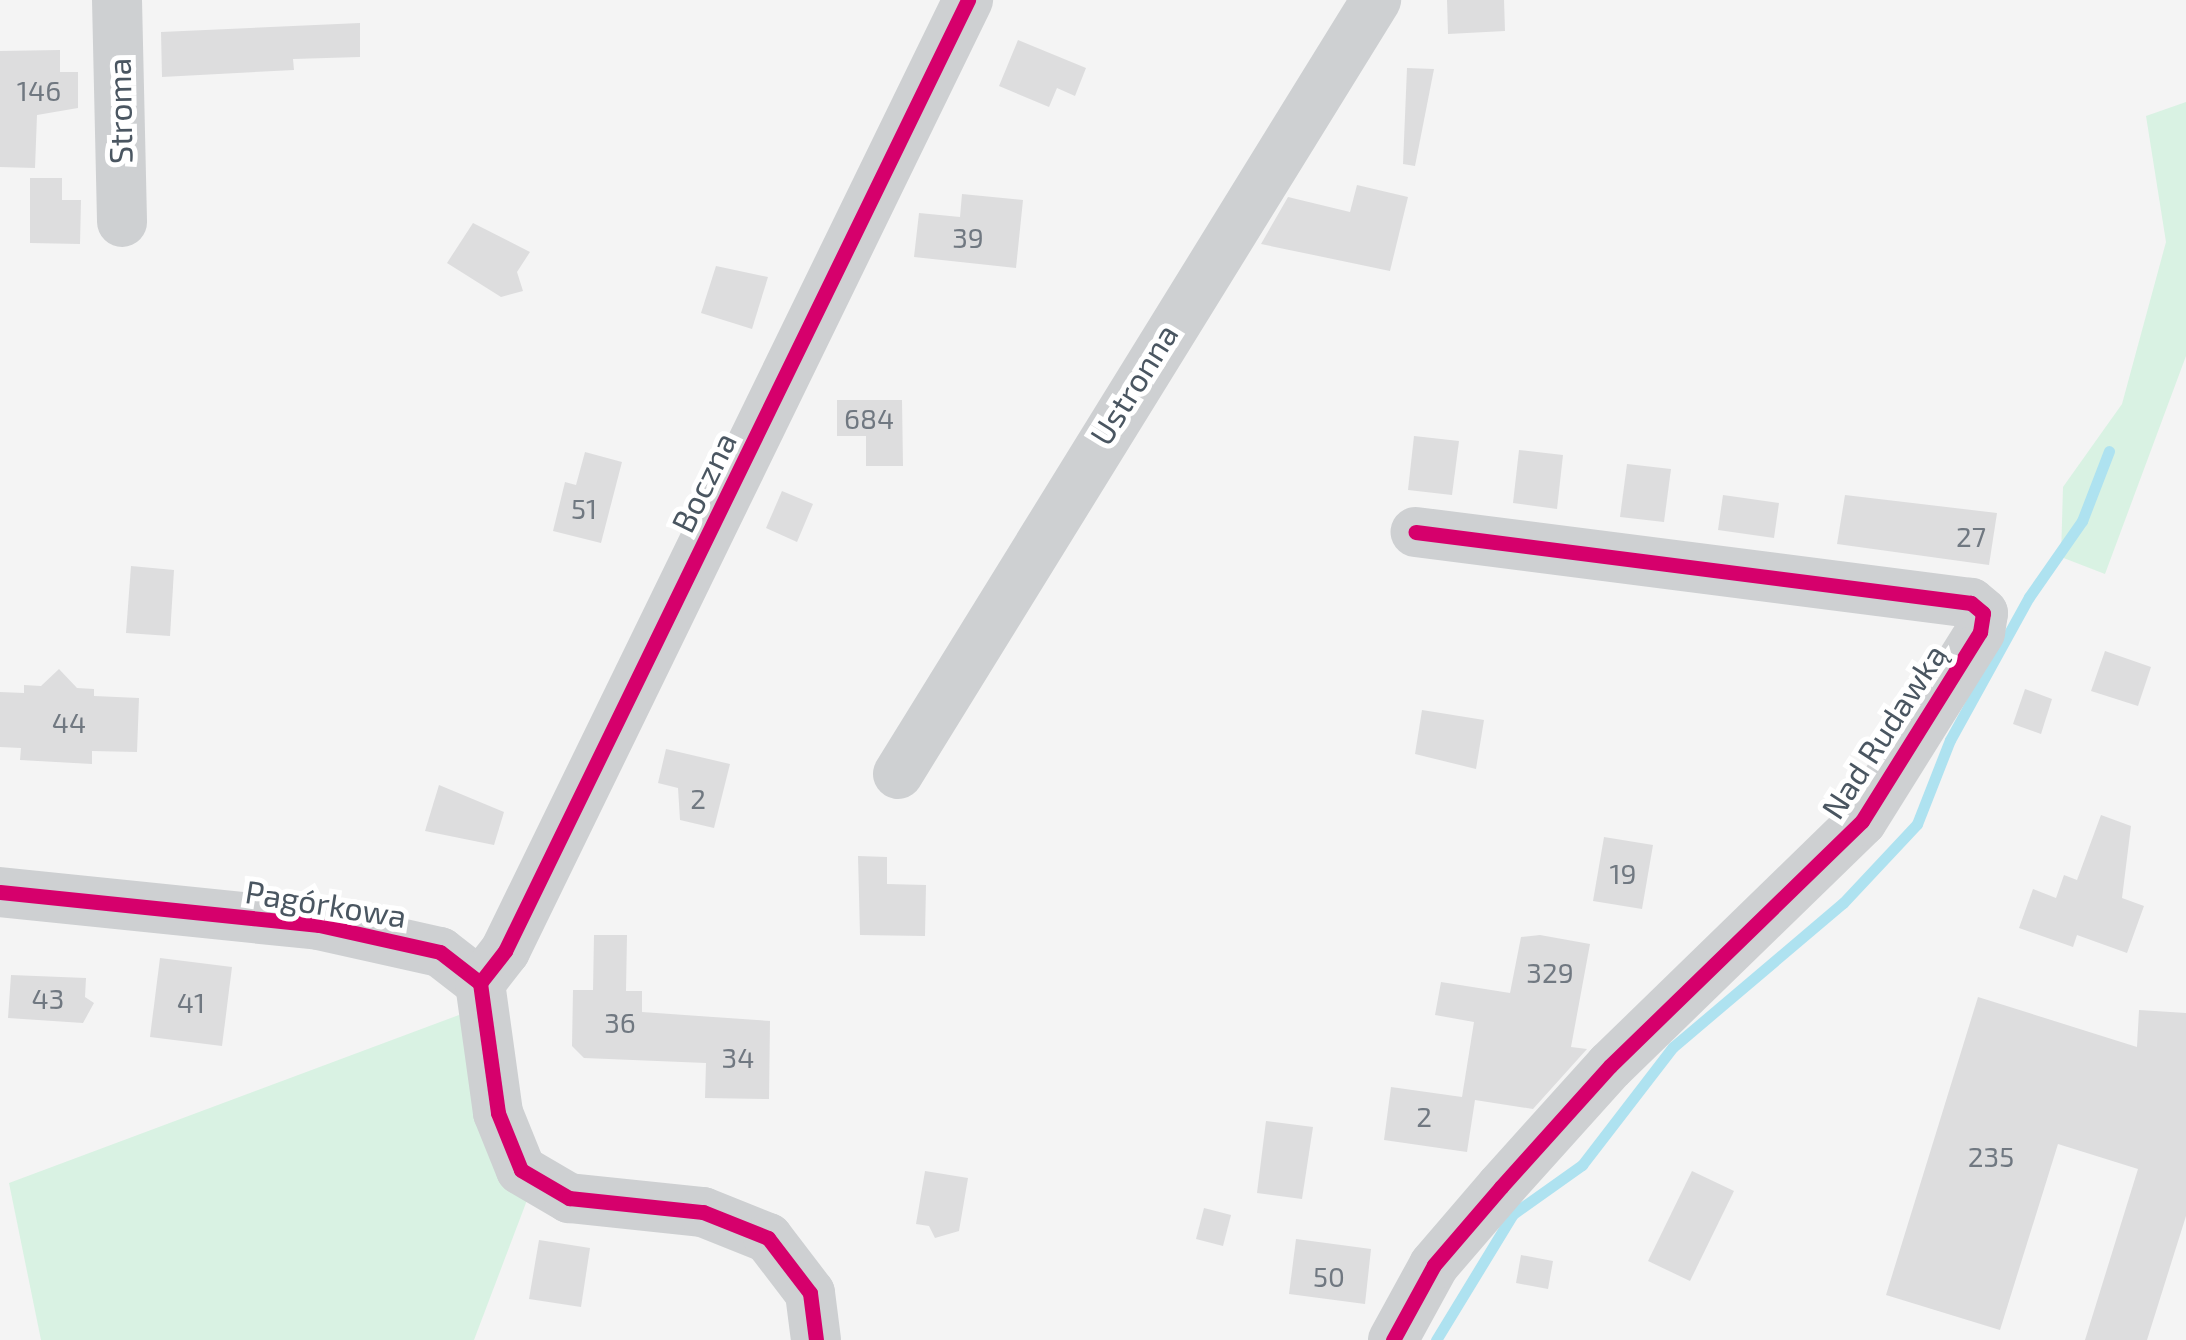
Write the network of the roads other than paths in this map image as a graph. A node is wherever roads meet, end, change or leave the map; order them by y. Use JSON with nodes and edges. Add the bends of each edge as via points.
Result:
{"nodes":[{"id":1,"x":117,"y":0,"type":"edge"},
{"id":2,"x":968,"y":0,"type":"edge"},
{"id":3,"x":1376,"y":0,"type":"edge"},
{"id":4,"x":122,"y":222,"type":"dead end"},
{"id":5,"x":1416,"y":532,"type":"dead end"},
{"id":6,"x":898,"y":774,"type":"dead end"},
{"id":7,"x":0,"y":892,"type":"edge"},
{"id":8,"x":480,"y":983,"type":"junction"},
{"id":9,"x":816,"y":1340,"type":"edge"},
{"id":10,"x":1393,"y":1340,"type":"edge"}],
"edges":[{"from":1,"to":4,"type":"street","name":"Stroma"},
{"from":2,"to":8,"type":"street","name":"Boczna","via":[[505,951]]},
{"from":3,"to":6,"type":"street","name":"Ustronna","via":[[1111,418]]},
{"from":5,"to":10,"type":"street","name":"Nad Rudawką","via":[[1970,603],[1983,613],[1980,632],[1862,821],[1610,1066],[1500,1187],[1434,1265]]},
{"from":7,"to":8,"type":"street","name":"Pagórkowa","via":[[385,938],[440,952]]},
{"from":8,"to":9,"type":"street","via":[[498,1112],[521,1170],[569,1198],[703,1212],[768,1238],[810,1293]]}]}
